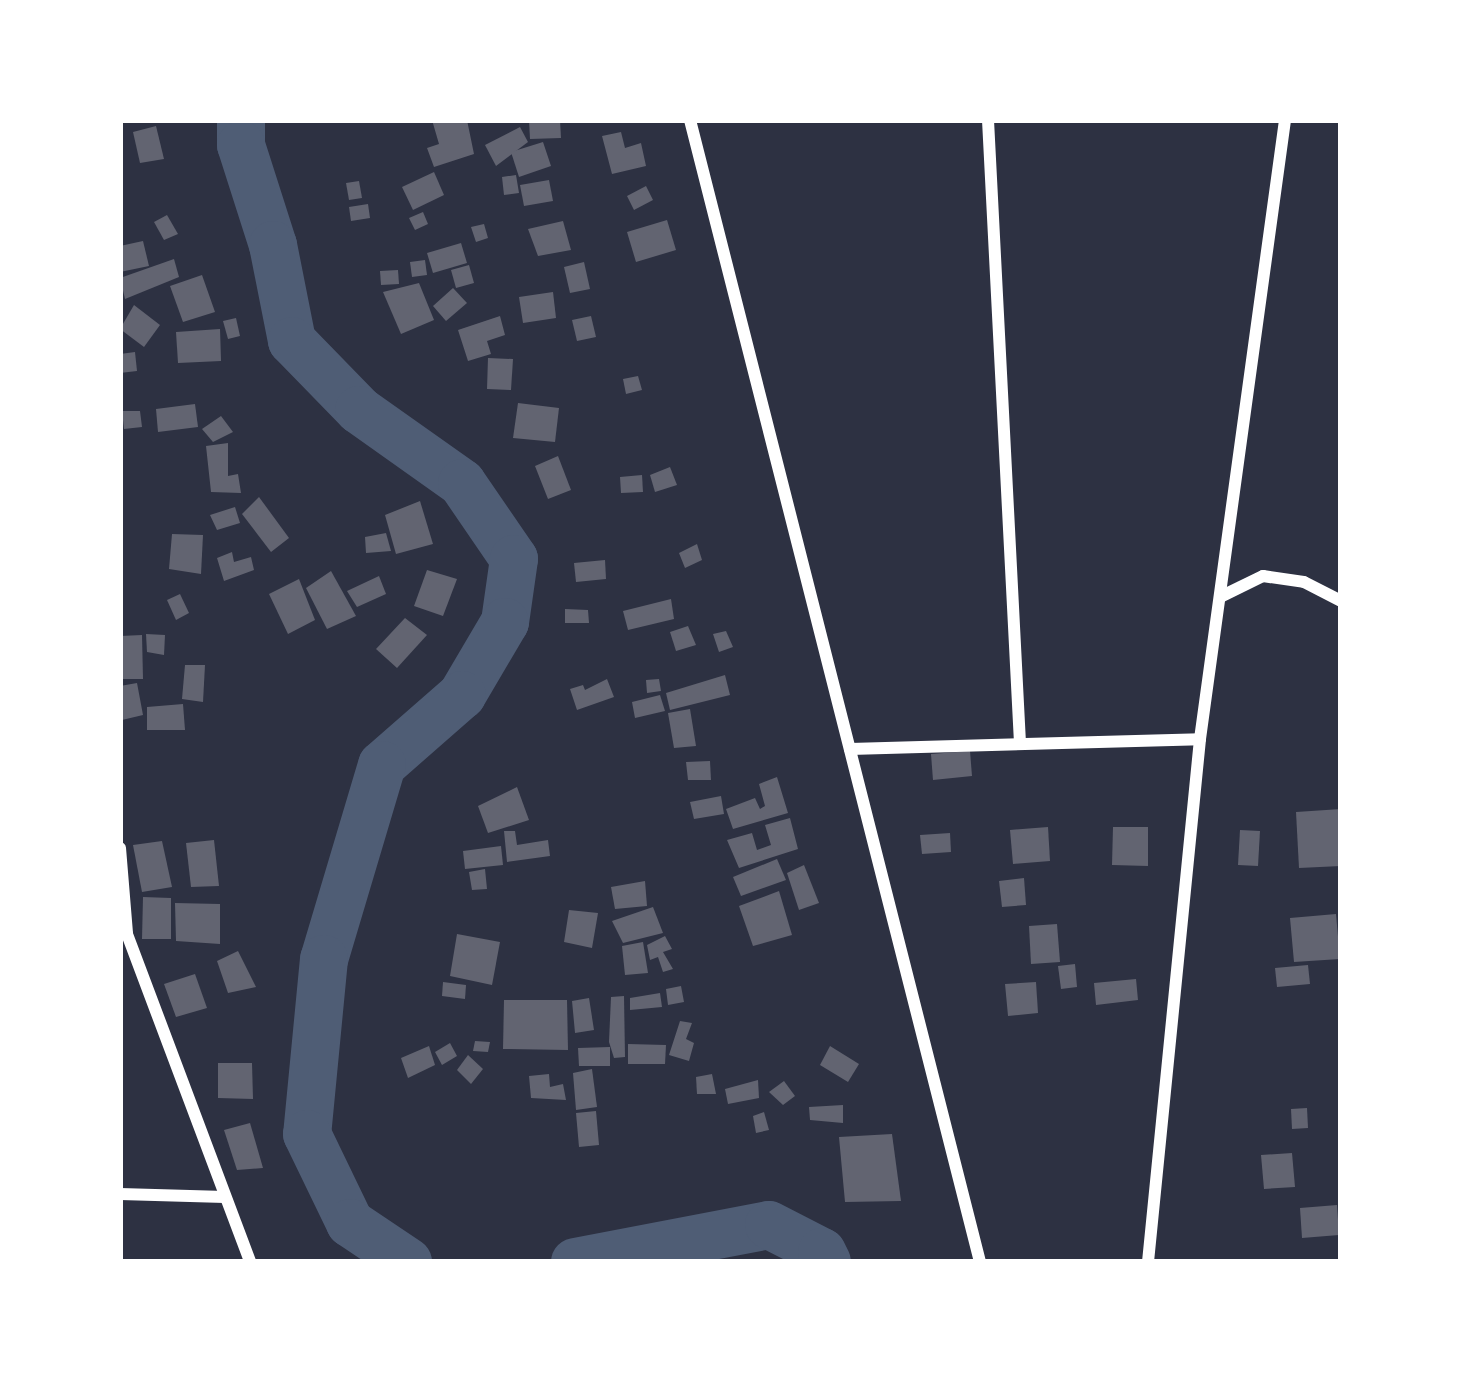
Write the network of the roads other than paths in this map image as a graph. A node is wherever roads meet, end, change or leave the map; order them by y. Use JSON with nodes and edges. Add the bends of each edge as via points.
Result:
{"nodes":[{"id":1,"x":690,"y":120,"type":"edge"},
{"id":2,"x":988,"y":120,"type":"edge"},
{"id":3,"x":1285,"y":120,"type":"edge"},
{"id":4,"x":1220,"y":597,"type":"junction"},
{"id":5,"x":1341,"y":601,"type":"edge"},
{"id":6,"x":1200,"y":740,"type":"junction"},
{"id":7,"x":1019,"y":742,"type":"junction"},
{"id":8,"x":850,"y":748,"type":"junction"},
{"id":9,"x":120,"y":848,"type":"edge"},
{"id":10,"x":122,"y":890,"type":"edge"},
{"id":11,"x":124,"y":934,"type":"edge"},
{"id":12,"x":120,"y":1195,"type":"edge"},
{"id":13,"x":225,"y":1197,"type":"junction"},
{"id":14,"x":250,"y":1262,"type":"edge"},
{"id":15,"x":980,"y":1262,"type":"edge"},
{"id":16,"x":1148,"y":1262,"type":"edge"}],
"edges":[{"from":1,"to":8,"type":"street"},
{"from":2,"to":7,"type":"street"},
{"from":3,"to":4,"type":"street"},
{"from":4,"to":5,"type":"street","via":[[1263,576],[1304,582]]},
{"from":4,"to":6,"type":"street"},
{"from":6,"to":7,"type":"street"},
{"from":6,"to":16,"type":"street"},
{"from":7,"to":8,"type":"street"},
{"from":8,"to":15,"type":"street"},
{"from":9,"to":10,"type":"street"},
{"from":10,"to":11,"type":"street"},
{"from":11,"to":13,"type":"street"},
{"from":12,"to":13,"type":"street"},
{"from":13,"to":14,"type":"street"}]}
